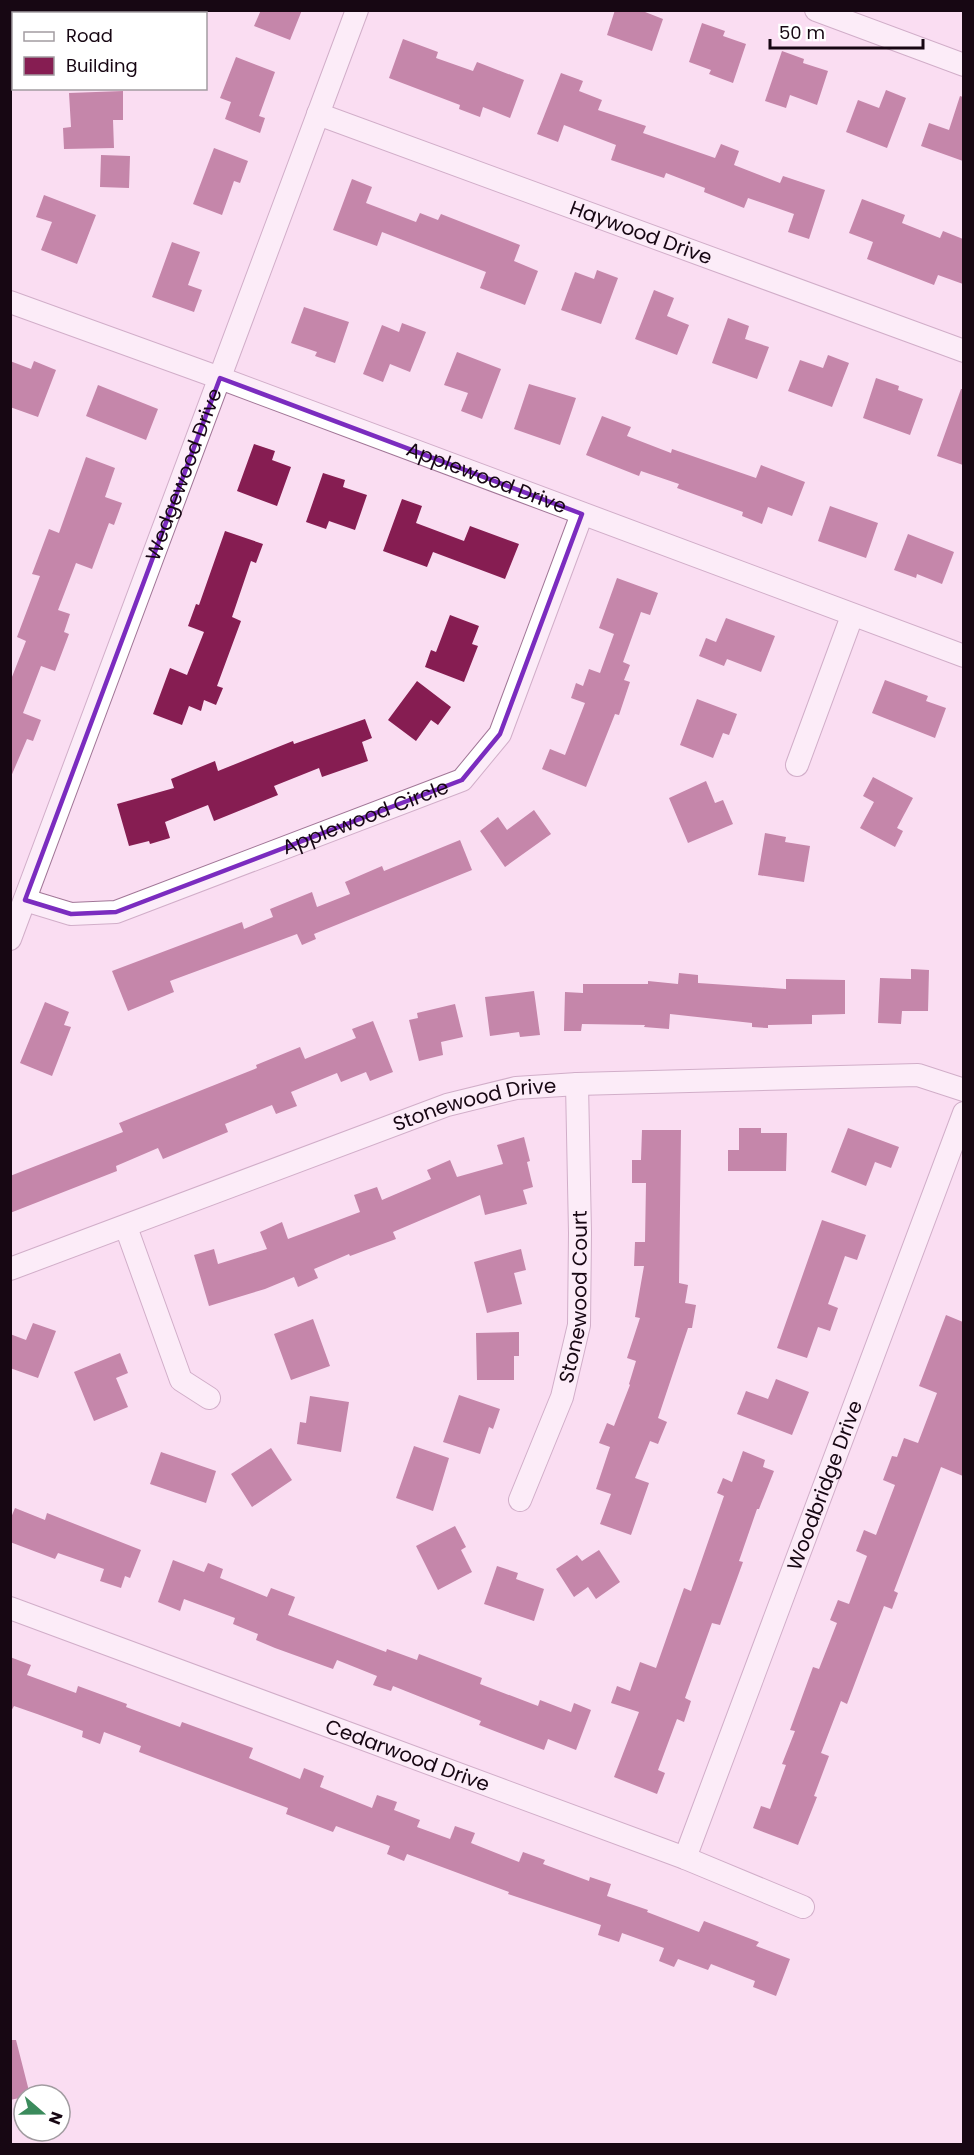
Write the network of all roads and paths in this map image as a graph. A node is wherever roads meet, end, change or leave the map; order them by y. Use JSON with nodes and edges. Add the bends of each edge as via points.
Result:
{"nodes":[{"id":1,"x":357,"y":10,"type":"edge"},
{"id":2,"x":816,"y":10,"type":"edge"},
{"id":3,"x":963,"y":65,"type":"edge"},
{"id":4,"x":318,"y":114,"type":"junction"},
{"id":5,"x":10,"y":302,"type":"edge"},
{"id":6,"x":963,"y":351,"type":"edge"},
{"id":7,"x":220,"y":378,"type":"junction"},
{"id":8,"x":582,"y":514,"type":"junction"},
{"id":9,"x":852,"y":616,"type":"junction"},
{"id":10,"x":963,"y":656,"type":"edge"},
{"id":11,"x":797,"y":765,"type":"dead end"},
{"id":12,"x":25,"y":900,"type":"junction"},
{"id":13,"x":10,"y":939,"type":"edge"},
{"id":14,"x":577,"y":1084,"type":"junction"},
{"id":15,"x":963,"y":1090,"type":"edge"},
{"id":16,"x":963,"y":1113,"type":"edge"},
{"id":17,"x":126,"y":1227,"type":"junction"},
{"id":18,"x":10,"y":1269,"type":"edge"},
{"id":19,"x":209,"y":1398,"type":"dead end"},
{"id":20,"x":520,"y":1500,"type":"dead end"},
{"id":21,"x":10,"y":1608,"type":"edge"},
{"id":22,"x":685,"y":1858,"type":"junction"},
{"id":23,"x":803,"y":1907,"type":"dead end"}],
"edges":[{"from":1,"to":4,"type":"street","name":"Wedgewood Drive"},
{"from":2,"to":3,"type":"street"},
{"from":4,"to":6,"type":"street","name":"Haywood Drive"},
{"from":4,"to":7,"type":"street","name":"Wedgewood Drive"},
{"from":5,"to":7,"type":"street","name":"Applewood Drive"},
{"from":7,"to":8,"type":"street","name":"Applewood Drive"},
{"from":7,"to":12,"type":"street","name":"Wedgewood Drive"},
{"from":8,"to":9,"type":"street","name":"Applewood Drive"},
{"from":8,"to":12,"type":"street","name":"Applewood Circle","via":[[500,734],[462,780],[116,912],[71,914]]},
{"from":9,"to":10,"type":"street","name":"Applewood Drive"},
{"from":9,"to":11,"type":"street"},
{"from":12,"to":13,"type":"street","name":"Wedgewood Drive"},
{"from":14,"to":15,"type":"street","name":"Stonewood Drive","via":[[918,1075]]},
{"from":14,"to":17,"type":"street","name":"Stonewood Drive","via":[[516,1088],[447,1105]]},
{"from":14,"to":20,"type":"street","name":"Stonewood Court","via":[[579,1325],[562,1397]]},
{"from":16,"to":22,"type":"street","name":"Woodbridge Drive"},
{"from":17,"to":18,"type":"street","name":"Stonewood Drive"},
{"from":17,"to":19,"type":"street","via":[[182,1380]]},
{"from":21,"to":22,"type":"street","name":"Cedarwood Drive"},
{"from":22,"to":23,"type":"street","name":"Cedarwood Drive"}]}
